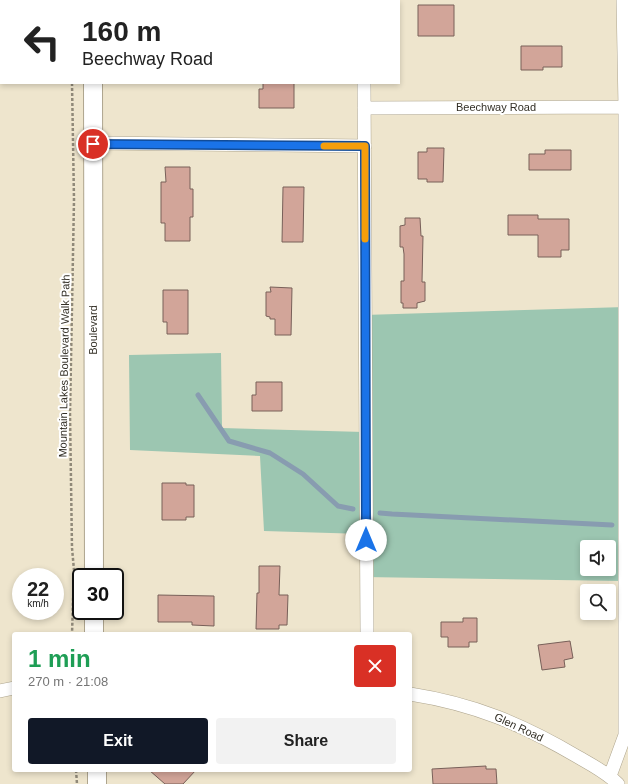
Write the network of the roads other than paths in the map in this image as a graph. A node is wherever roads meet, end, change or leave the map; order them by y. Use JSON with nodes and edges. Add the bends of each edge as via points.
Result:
{"nodes":[{"id":1,"x":624,"y":0,"type":"edge"},
{"id":2,"x":93,"y":84,"type":"edge"},
{"id":3,"x":364,"y":84,"type":"edge"},
{"id":4,"x":626,"y":106,"type":"edge"},
{"id":5,"x":364,"y":108,"type":"junction"},
{"id":6,"x":93,"y":144,"type":"junction"},
{"id":7,"x":365,"y":146,"type":"junction"},
{"id":8,"x":94,"y":568,"type":"edge"},
{"id":9,"x":94,"y":620,"type":"edge"},
{"id":10,"x":94,"y":632,"type":"edge"},
{"id":11,"x":367,"y":632,"type":"edge"},
{"id":12,"x":12,"y":688,"type":"edge"},
{"id":13,"x":0,"y":691,"type":"edge"},
{"id":14,"x":412,"y":694,"type":"edge"},
{"id":15,"x":97,"y":772,"type":"edge"},
{"id":16,"x":614,"y":780,"type":"edge"},
{"id":17,"x":97,"y":784,"type":"edge"}],
"edges":[{"from":1,"to":4,"type":"street"},
{"from":2,"to":6,"type":"main road","name":"Boulevard"},
{"from":3,"to":5,"type":"street"},
{"from":4,"to":5,"type":"street","name":"Beechway Road"},
{"from":4,"to":16,"type":"street","via":[[625,735]]},
{"from":5,"to":7,"type":"street"},
{"from":6,"to":7,"type":"street"},
{"from":6,"to":8,"type":"main road","name":"Boulevard"},
{"from":7,"to":11,"type":"street"},
{"from":9,"to":10,"type":"main road"},
{"from":12,"to":13,"type":"street"},
{"from":14,"to":16,"type":"street","name":"Glen Road","via":[[452,702],[515,723],[566,750]]},
{"from":15,"to":17,"type":"main road"}]}
